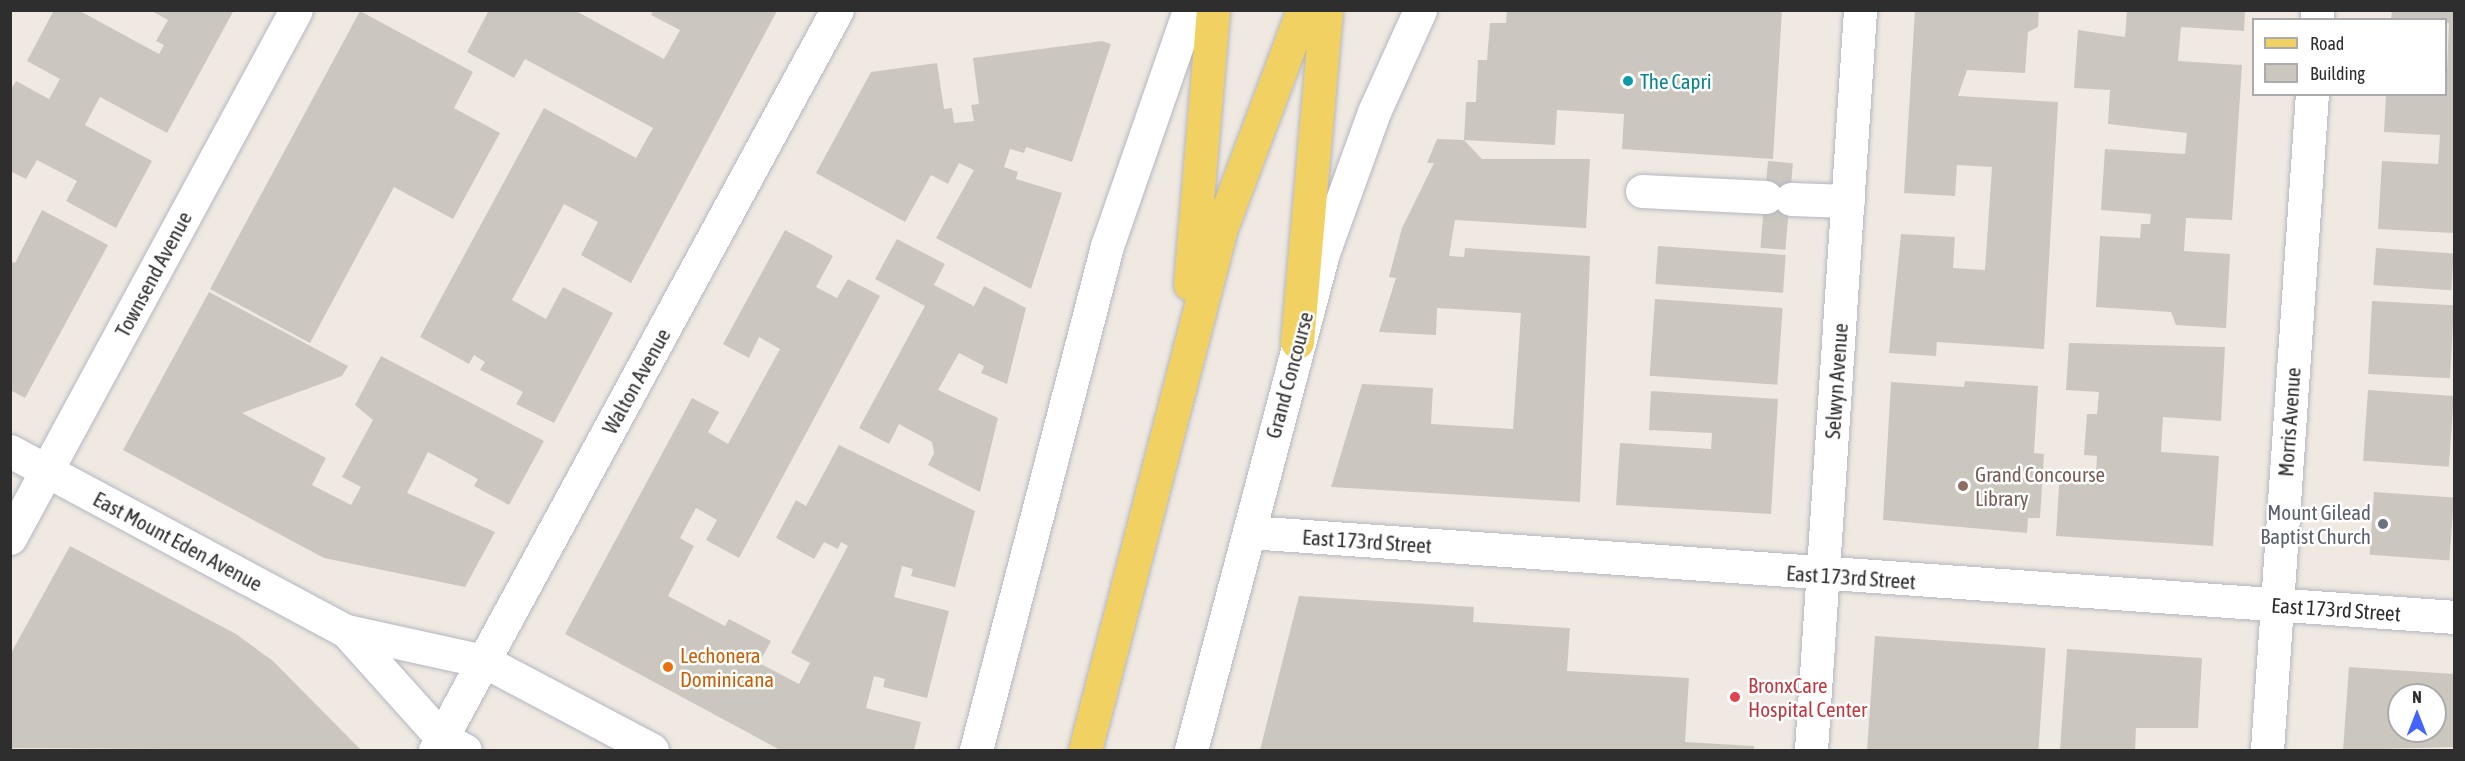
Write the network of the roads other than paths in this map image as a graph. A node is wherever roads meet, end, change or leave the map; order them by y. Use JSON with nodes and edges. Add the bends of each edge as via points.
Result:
{"nodes":[{"id":1,"x":296,"y":10,"type":"edge"},
{"id":2,"x":837,"y":10,"type":"edge"},
{"id":3,"x":1189,"y":10,"type":"edge"},
{"id":4,"x":1213,"y":10,"type":"edge"},
{"id":5,"x":1304,"y":10,"type":"edge"},
{"id":6,"x":1326,"y":10,"type":"edge"},
{"id":7,"x":1420,"y":10,"type":"edge"},
{"id":8,"x":1860,"y":10,"type":"edge"},
{"id":9,"x":2312,"y":96,"type":"edge"},
{"id":10,"x":1642,"y":191,"type":"dead end"},
{"id":11,"x":1848,"y":201,"type":"junction"},
{"id":12,"x":1297,"y":342,"type":"junction"},
{"id":13,"x":1182,"y":371,"type":"junction"},
{"id":14,"x":10,"y":451,"type":"edge"},
{"id":15,"x":47,"y":471,"type":"junction"},
{"id":16,"x":1249,"y":532,"type":"junction"},
{"id":17,"x":10,"y":538,"type":"edge"},
{"id":18,"x":1823,"y":575,"type":"junction"},
{"id":19,"x":2277,"y":604,"type":"junction"},
{"id":20,"x":2454,"y":617,"type":"edge"},
{"id":21,"x":346,"y":631,"type":"junction"},
{"id":22,"x":484,"y":661,"type":"junction"},
{"id":23,"x":447,"y":746,"type":"edge"},
{"id":24,"x":652,"y":750,"type":"edge"},
{"id":25,"x":976,"y":750,"type":"edge"},
{"id":26,"x":1085,"y":750,"type":"edge"},
{"id":27,"x":1191,"y":750,"type":"edge"},
{"id":28,"x":1811,"y":750,"type":"edge"},
{"id":29,"x":2267,"y":750,"type":"edge"}],
"edges":[{"from":1,"to":15,"type":"street","name":"Townsend Avenue"},
{"from":2,"to":22,"type":"street","name":"Walton Avenue"},
{"from":3,"to":25,"type":"street","via":[[1107,246]]},
{"from":4,"to":13,"type":"main road"},
{"from":5,"to":13,"type":"main road","via":[[1242,165]]},
{"from":6,"to":12,"type":"main road"},
{"from":7,"to":12,"type":"street","name":"Grand Concourse","via":[[1356,158]]},
{"from":8,"to":11,"type":"street","name":"Selwyn Avenue"},
{"from":9,"to":19,"type":"street","name":"Morris Avenue"},
{"from":10,"to":11,"type":"street"},
{"from":11,"to":18,"type":"street","name":"Selwyn Avenue"},
{"from":12,"to":16,"type":"street","name":"Grand Concourse"},
{"from":13,"to":26,"type":"main road"},
{"from":14,"to":15,"type":"street","name":"East Mount Eden Avenue"},
{"from":15,"to":17,"type":"street","name":"Townsend Avenue"},
{"from":15,"to":21,"type":"street","name":"East Mount Eden Avenue"},
{"from":16,"to":18,"type":"street","name":"East 173rd Street"},
{"from":16,"to":27,"type":"street","name":"Grand Concourse"},
{"from":18,"to":19,"type":"street","name":"East 173rd Street"},
{"from":18,"to":28,"type":"street","name":"Selwyn Avenue"},
{"from":19,"to":20,"type":"street","name":"East 173rd Street"},
{"from":19,"to":29,"type":"street","name":"Morris Avenue"},
{"from":21,"to":22,"type":"street","name":"East Mount Eden Avenue"},
{"from":21,"to":23,"type":"street","name":"East Mount Eden Avenue"},
{"from":22,"to":23,"type":"street","name":"Walton Avenue"},
{"from":22,"to":24,"type":"street","name":"East Mount Eden Avenue"}]}
